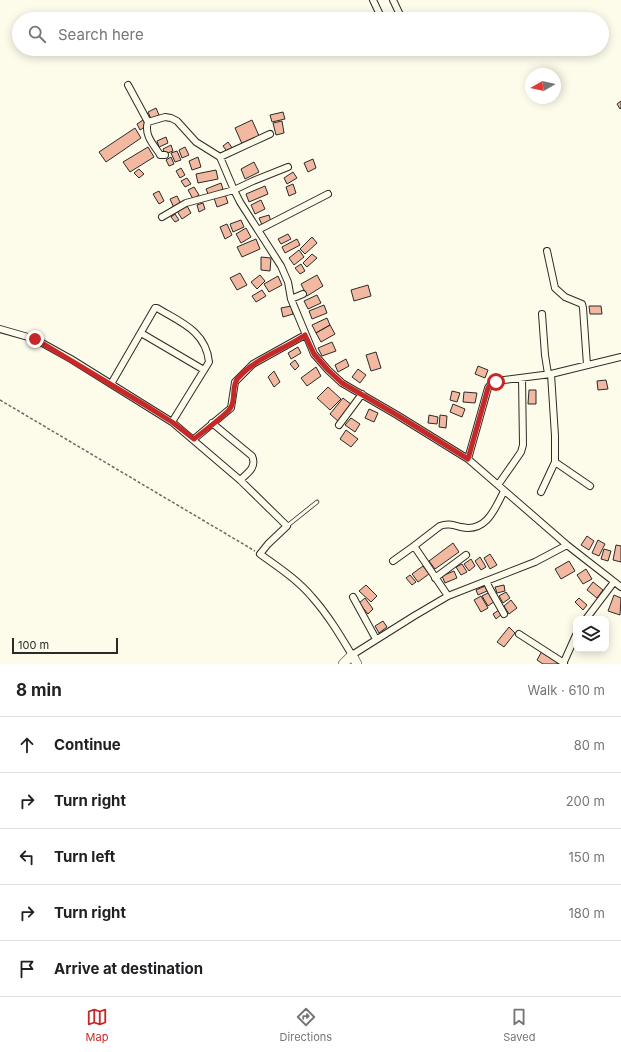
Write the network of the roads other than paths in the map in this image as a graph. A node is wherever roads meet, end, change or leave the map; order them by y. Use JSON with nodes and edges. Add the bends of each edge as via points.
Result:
{"nodes":[{"id":1,"x":372,"y":0,"type":"edge"},
{"id":2,"x":393,"y":0,"type":"edge"},
{"id":3,"x":378,"y":12,"type":"edge"},
{"id":4,"x":399,"y":12,"type":"edge"},
{"id":5,"x":128,"y":85,"type":"dead end"},
{"id":6,"x":148,"y":122,"type":"junction"},
{"id":7,"x":270,"y":134,"type":"dead end"},
{"id":8,"x":165,"y":155,"type":"dead end"},
{"id":9,"x":220,"y":157,"type":"junction"},
{"id":10,"x":288,"y":167,"type":"dead end"},
{"id":11,"x":234,"y":190,"type":"junction"},
{"id":12,"x":328,"y":194,"type":"dead end"},
{"id":13,"x":162,"y":217,"type":"dead end"},
{"id":14,"x":258,"y":230,"type":"junction"},
{"id":15,"x":547,"y":251,"type":"dead end"},
{"id":16,"x":303,"y":294,"type":"dead end"},
{"id":17,"x":291,"y":299,"type":"junction"},
{"id":18,"x":542,"y":314,"type":"dead end"},
{"id":19,"x":0,"y":329,"type":"edge"},
{"id":20,"x":141,"y":333,"type":"junction"},
{"id":21,"x":305,"y":335,"type":"junction"},
{"id":22,"x":621,"y":357,"type":"edge"},
{"id":23,"x":588,"y":366,"type":"junction"},
{"id":24,"x":204,"y":370,"type":"junction"},
{"id":25,"x":550,"y":374,"type":"junction"},
{"id":26,"x":522,"y":378,"type":"junction"},
{"id":27,"x":111,"y":384,"type":"junction"},
{"id":28,"x":362,"y":394,"type":"junction"},
{"id":29,"x":172,"y":422,"type":"junction"},
{"id":30,"x":212,"y":424,"type":"junction"},
{"id":31,"x":339,"y":425,"type":"dead end"},
{"id":32,"x":194,"y":439,"type":"junction"},
{"id":33,"x":468,"y":459,"type":"junction"},
{"id":34,"x":555,"y":462,"type":"junction"},
{"id":35,"x":240,"y":480,"type":"junction"},
{"id":36,"x":498,"y":485,"type":"junction"},
{"id":37,"x":590,"y":486,"type":"dead end"},
{"id":38,"x":504,"y":491,"type":"junction"},
{"id":39,"x":541,"y":492,"type":"dead end"},
{"id":40,"x":317,"y":502,"type":"dead end"},
{"id":41,"x":287,"y":526,"type":"junction"},
{"id":42,"x":567,"y":545,"type":"junction"},
{"id":43,"x":414,"y":546,"type":"junction"},
{"id":44,"x":466,"y":555,"type":"dead end"},
{"id":45,"x":393,"y":561,"type":"dead end"},
{"id":46,"x":435,"y":578,"type":"junction"},
{"id":47,"x":486,"y":581,"type":"junction"},
{"id":48,"x":614,"y":582,"type":"junction"},
{"id":49,"x":621,"y":587,"type":"edge"},
{"id":50,"x":448,"y":596,"type":"junction"},
{"id":51,"x":353,"y":597,"type":"dead end"},
{"id":52,"x":504,"y":614,"type":"dead end"},
{"id":53,"x":588,"y":616,"type":"edge"},
{"id":54,"x":519,"y":634,"type":"dead end"},
{"id":55,"x":376,"y":639,"type":"junction"},
{"id":56,"x":573,"y":642,"type":"edge"},
{"id":57,"x":347,"y":660,"type":"edge"},
{"id":58,"x":357,"y":664,"type":"edge"},
{"id":59,"x":563,"y":664,"type":"edge"}],
"edges":[{"from":1,"to":3,"type":"street"},
{"from":2,"to":4,"type":"street"},
{"from":5,"to":6,"type":"street"},
{"from":6,"to":8,"type":"street","via":[[147,134],[159,153]]},
{"from":6,"to":9,"type":"street","via":[[165,117],[172,118],[196,142]]},
{"from":7,"to":9,"type":"street"},
{"from":9,"to":11,"type":"street"},
{"from":10,"to":11,"type":"street"},
{"from":11,"to":13,"type":"street","via":[[186,203]]},
{"from":11,"to":14,"type":"street"},
{"from":12,"to":14,"type":"street"},
{"from":14,"to":17,"type":"street","via":[[281,266],[288,282]]},
{"from":15,"to":23,"type":"street","via":[[555,288],[582,304]]},
{"from":16,"to":17,"type":"street"},
{"from":17,"to":21,"type":"street"},
{"from":18,"to":25,"type":"street","via":[[545,355]]},
{"from":19,"to":27,"type":"street","via":[[35,339]]},
{"from":20,"to":24,"type":"street"},
{"from":20,"to":24,"type":"street","via":[[157,308],[192,329],[200,337],[208,353],[209,362]]},
{"from":20,"to":27,"type":"street"},
{"from":21,"to":28,"type":"street","via":[[314,354],[328,370],[342,383]]},
{"from":21,"to":30,"type":"street","via":[[263,357],[238,378],[235,382],[231,408]]},
{"from":22,"to":23,"type":"street"},
{"from":23,"to":25,"type":"street"},
{"from":24,"to":29,"type":"street"},
{"from":25,"to":26,"type":"street"},
{"from":25,"to":34,"type":"street"},
{"from":26,"to":33,"type":"street","via":[[496,382],[488,388]]},
{"from":26,"to":36,"type":"street","via":[[523,445],[521,452]]},
{"from":27,"to":29,"type":"street"},
{"from":28,"to":31,"type":"street"},
{"from":28,"to":33,"type":"street"},
{"from":29,"to":32,"type":"street"},
{"from":30,"to":32,"type":"street"},
{"from":30,"to":35,"type":"street","via":[[252,456],[251,470]]},
{"from":32,"to":35,"type":"street"},
{"from":33,"to":36,"type":"street"},
{"from":34,"to":37,"type":"street"},
{"from":34,"to":39,"type":"street"},
{"from":35,"to":41,"type":"street"},
{"from":36,"to":38,"type":"street"},
{"from":38,"to":42,"type":"street"},
{"from":38,"to":43,"type":"street","via":[[485,523],[468,529],[445,524]]},
{"from":40,"to":41,"type":"lane"},
{"from":41,"to":57,"type":"street","via":[[260,554],[312,596],[333,625]]},
{"from":42,"to":47,"type":"street","via":[[535,562]]},
{"from":42,"to":48,"type":"street"},
{"from":43,"to":45,"type":"street"},
{"from":43,"to":46,"type":"street"},
{"from":44,"to":46,"type":"street"},
{"from":46,"to":50,"type":"street"},
{"from":47,"to":50,"type":"street"},
{"from":47,"to":52,"type":"street"},
{"from":48,"to":49,"type":"street"},
{"from":48,"to":53,"type":"street"},
{"from":50,"to":55,"type":"street"},
{"from":51,"to":55,"type":"street"},
{"from":54,"to":59,"type":"street"},
{"from":55,"to":57,"type":"street"},
{"from":56,"to":59,"type":"street"},
{"from":57,"to":58,"type":"street"}]}
